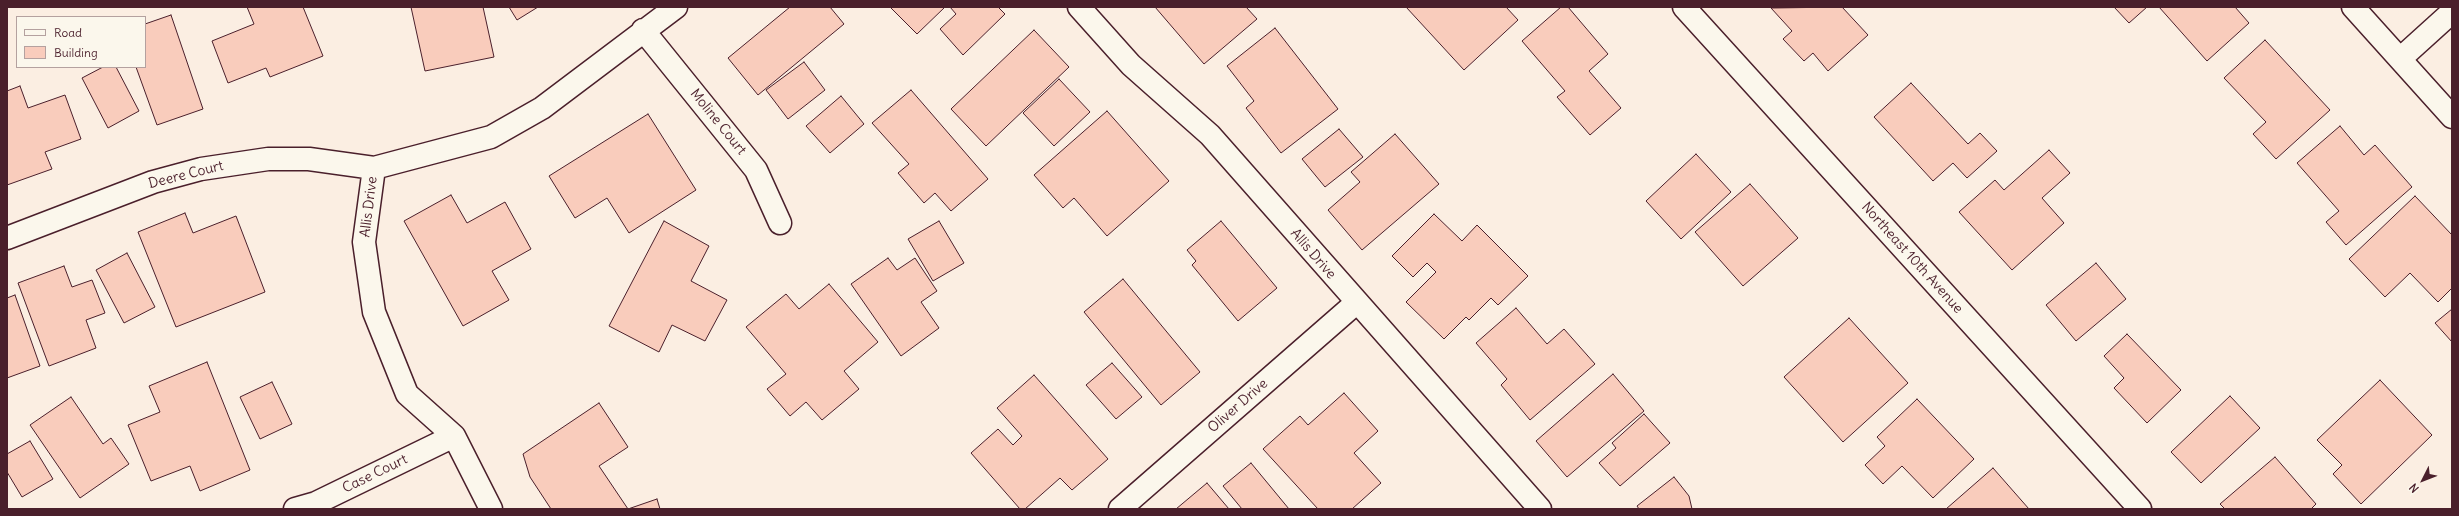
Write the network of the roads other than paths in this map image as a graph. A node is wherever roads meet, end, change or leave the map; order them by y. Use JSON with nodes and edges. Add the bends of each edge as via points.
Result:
{"nodes":[{"id":1,"x":676,"y":7,"type":"edge"},
{"id":2,"x":1079,"y":7,"type":"edge"},
{"id":3,"x":1684,"y":7,"type":"edge"},
{"id":4,"x":2353,"y":7,"type":"edge"},
{"id":5,"x":2452,"y":12,"type":"edge"},
{"id":6,"x":644,"y":30,"type":"junction"},
{"id":7,"x":2400,"y":59,"type":"junction"},
{"id":8,"x":2452,"y":117,"type":"edge"},
{"id":9,"x":374,"y":168,"type":"junction"},
{"id":10,"x":780,"y":223,"type":"dead end"},
{"id":11,"x":7,"y":238,"type":"edge"},
{"id":12,"x":1356,"y":303,"type":"junction"},
{"id":13,"x":454,"y":436,"type":"junction"},
{"id":14,"x":296,"y":509,"type":"edge"},
{"id":15,"x":491,"y":509,"type":"edge"},
{"id":16,"x":1120,"y":509,"type":"edge"},
{"id":17,"x":1540,"y":509,"type":"edge"},
{"id":18,"x":2140,"y":509,"type":"edge"}],
"edges":[{"from":1,"to":6,"type":"street","name":"Allis Drive"},
{"from":2,"to":12,"type":"street","name":"Allis Drive","via":[[1131,65],[1210,136]]},
{"from":3,"to":18,"type":"street","name":"Northeast 10th Avenue"},
{"from":4,"to":7,"type":"street"},
{"from":5,"to":7,"type":"street"},
{"from":6,"to":9,"type":"street","name":"Allis Drive","via":[[542,108],[491,138]]},
{"from":6,"to":10,"type":"street","name":"Moline Court","via":[[756,170]]},
{"from":7,"to":8,"type":"street"},
{"from":9,"to":11,"type":"street","name":"Deere Court","via":[[309,159],[268,159],[201,169],[153,182]]},
{"from":9,"to":13,"type":"street","name":"Allis Drive","via":[[364,242],[374,312],[407,394]]},
{"from":12,"to":16,"type":"street","name":"Oliver Drive"},
{"from":12,"to":17,"type":"street","name":"Allis Drive"},
{"from":13,"to":14,"type":"street","name":"Case Court","via":[[316,503]]},
{"from":13,"to":15,"type":"street","name":"Allis Drive"}]}
